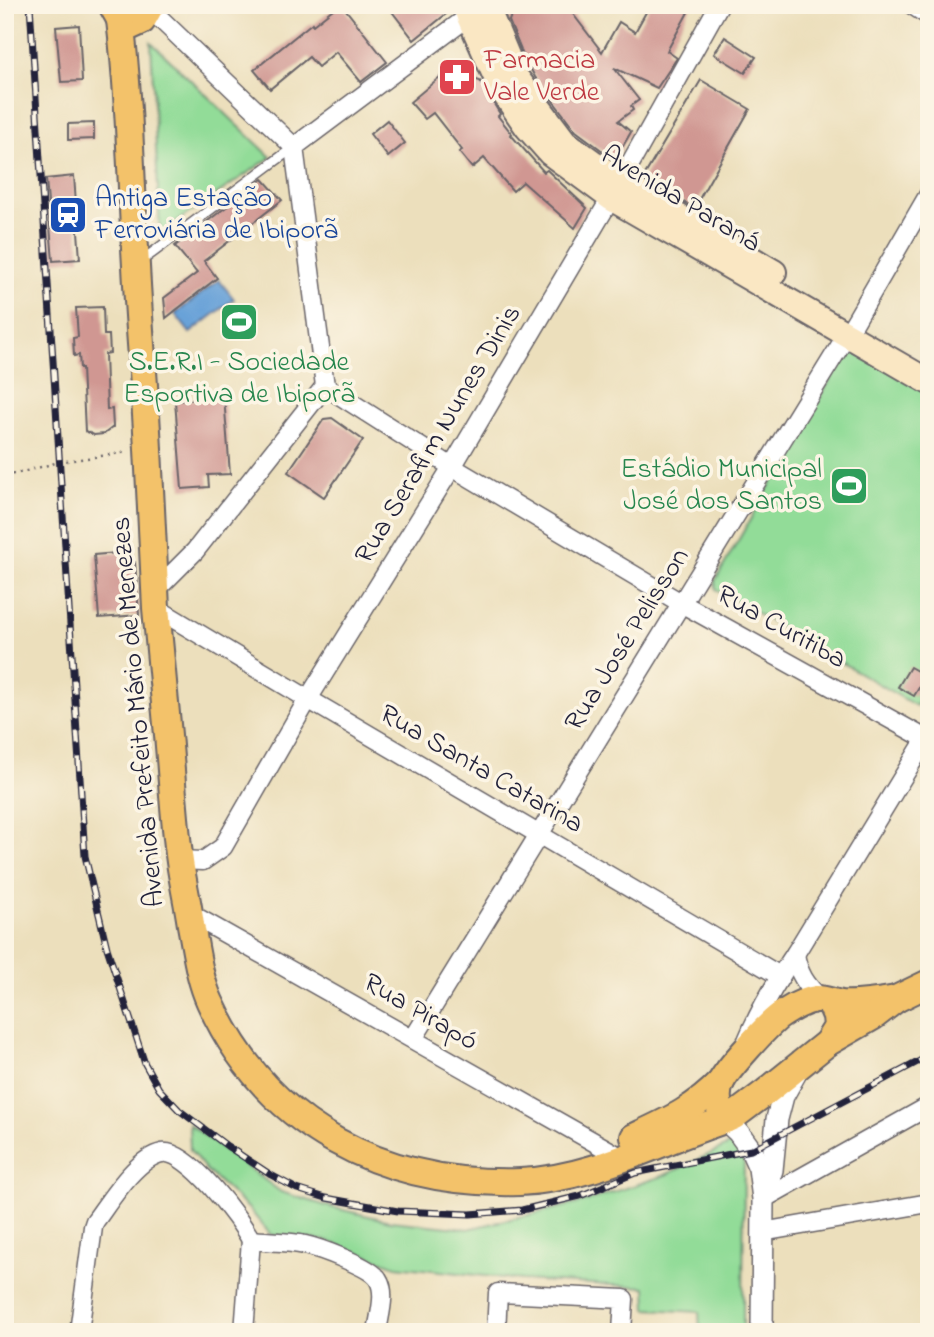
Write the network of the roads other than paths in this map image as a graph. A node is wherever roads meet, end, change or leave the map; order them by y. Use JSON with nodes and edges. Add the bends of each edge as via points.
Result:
{"nodes":[{"id":1,"x":719,"y":5,"type":"edge"},
{"id":2,"x":912,"y":5,"type":"edge"},
{"id":3,"x":476,"y":8,"type":"edge"},
{"id":4,"x":134,"y":13,"type":"edge"},
{"id":5,"x":929,"y":16,"type":"edge"},
{"id":6,"x":294,"y":147,"type":"junction"},
{"id":7,"x":616,"y":190,"type":"junction"},
{"id":8,"x":929,"y":194,"type":"edge"},
{"id":9,"x":136,"y":265,"type":"junction"},
{"id":10,"x":852,"y":327,"type":"junction"},
{"id":11,"x":929,"y":362,"type":"edge"},
{"id":12,"x":929,"y":382,"type":"edge"},
{"id":13,"x":325,"y":386,"type":"junction"},
{"id":14,"x":452,"y":467,"type":"junction"},
{"id":15,"x":156,"y":599,"type":"junction"},
{"id":16,"x":681,"y":603,"type":"junction"},
{"id":17,"x":308,"y":699,"type":"junction"},
{"id":18,"x":928,"y":738,"type":"edge"},
{"id":19,"x":539,"y":835,"type":"junction"},
{"id":20,"x":180,"y":860,"type":"junction"},
{"id":21,"x":189,"y":913,"type":"junction"},
{"id":22,"x":795,"y":954,"type":"junction"},
{"id":23,"x":780,"y":976,"type":"junction"},
{"id":24,"x":929,"y":983,"type":"edge"},
{"id":25,"x":896,"y":999,"type":"junction"},
{"id":26,"x":825,"y":1000,"type":"junction"},
{"id":27,"x":413,"y":1039,"type":"junction"},
{"id":28,"x":827,"y":1043,"type":"junction"},
{"id":29,"x":741,"y":1055,"type":"junction"},
{"id":30,"x":803,"y":1061,"type":"junction"},
{"id":31,"x":721,"y":1082,"type":"junction"},
{"id":32,"x":929,"y":1106,"type":"edge"},
{"id":33,"x":725,"y":1121,"type":"junction"},
{"id":34,"x":616,"y":1154,"type":"junction"},
{"id":35,"x":762,"y":1199,"type":"junction"},
{"id":36,"x":929,"y":1203,"type":"edge"},
{"id":37,"x":762,"y":1232,"type":"junction"},
{"id":38,"x":251,"y":1240,"type":"junction"},
{"id":39,"x":79,"y":1332,"type":"edge"},
{"id":40,"x":244,"y":1332,"type":"edge"},
{"id":41,"x":377,"y":1332,"type":"edge"},
{"id":42,"x":496,"y":1332,"type":"edge"},
{"id":43,"x":622,"y":1332,"type":"edge"},
{"id":44,"x":762,"y":1332,"type":"edge"}],
"edges":[{"from":1,"to":7,"type":"street","name":"Rua Serafim Nunes Dinis"},
{"from":2,"to":5,"type":"street"},
{"from":3,"to":6,"type":"street"},
{"from":3,"to":7,"type":"main road","name":"Avenida Paraná","via":[[501,89],[527,127],[551,153]]},
{"from":4,"to":6,"type":"street"},
{"from":4,"to":9,"type":"main road","name":"Avenida Prefeito Mário de Menezes","via":[[126,73]]},
{"from":6,"to":9,"type":"lane"},
{"from":6,"to":13,"type":"street"},
{"from":7,"to":10,"type":"main road","name":"Avenida Paraná"},
{"from":7,"to":14,"type":"street","name":"Rua Serafim Nunes Dinis"},
{"from":8,"to":10,"type":"street","name":"Rua José Pelisson"},
{"from":9,"to":15,"type":"main road","name":"Avenida Prefeito Mário de Menezes"},
{"from":10,"to":11,"type":"main road","name":"Avenida Paraná"},
{"from":10,"to":12,"type":"main road","name":"Avenida Paraná"},
{"from":10,"to":16,"type":"street","name":"Rua José Pelisson"},
{"from":13,"to":14,"type":"street","name":"Rua Curitiba"},
{"from":13,"to":15,"type":"street"},
{"from":14,"to":16,"type":"street","name":"Rua Curitiba"},
{"from":14,"to":17,"type":"street","name":"Rua Serafim Nunes Dinis"},
{"from":15,"to":17,"type":"street","name":"Rua Santa Catarina"},
{"from":15,"to":20,"type":"main road","name":"Avenida Prefeito Mário de Menezes"},
{"from":16,"to":18,"type":"street","name":"Rua Curitiba"},
{"from":16,"to":19,"type":"street","name":"Rua José Pelisson"},
{"from":17,"to":19,"type":"street","name":"Rua Santa Catarina"},
{"from":17,"to":20,"type":"street","name":"Rua Serafim Nunes Dinis","via":[[223,847],[203,861]]},
{"from":18,"to":22,"type":"street"},
{"from":19,"to":23,"type":"street","name":"Rua Santa Catarina"},
{"from":19,"to":27,"type":"street","name":"Rua José Pelisson"},
{"from":20,"to":21,"type":"main road","name":"Avenida Prefeito Mário de Menezes"},
{"from":21,"to":27,"type":"street","name":"Rua Pirapó"},
{"from":21,"to":34,"type":"main road","name":"Avenida Prefeito Mário de Menezes","via":[[208,999],[233,1044],[263,1085],[345,1147],[420,1174],[522,1182],[573,1175]]},
{"from":22,"to":23,"type":"street"},
{"from":22,"to":26,"type":"street","via":[[801,977]]},
{"from":23,"to":29,"type":"street"},
{"from":24,"to":25,"type":"main road"},
{"from":25,"to":26,"type":"main road","via":[[841,1004]]},
{"from":25,"to":28,"type":"main road"},
{"from":26,"to":28,"type":"main road","via":[[836,1016]]},
{"from":26,"to":29,"type":"main road","name":"Avenida Prefeito Mário de Menezes","via":[[802,1003],[779,1016]]},
{"from":27,"to":34,"type":"street","name":"Rua Pirapó"},
{"from":28,"to":30,"type":"main road","name":"Avenida Prefeito Mário de Menezes"},
{"from":29,"to":31,"type":"main road","name":"Avenida Prefeito Mário de Menezes"},
{"from":30,"to":33,"type":"main road","name":"Avenida Prefeito Mário de Menezes"},
{"from":30,"to":35,"type":"street","via":[[783,1096],[772,1170]]},
{"from":31,"to":33,"type":"main road","via":[[718,1107]]},
{"from":31,"to":34,"type":"main road","name":"Avenida Prefeito Mário de Menezes","via":[[681,1115]]},
{"from":32,"to":35,"type":"street"},
{"from":33,"to":34,"type":"main road","name":"Avenida Prefeito Mário de Menezes"},
{"from":33,"to":35,"type":"street","via":[[751,1150],[759,1168]]},
{"from":35,"to":37,"type":"street"},
{"from":36,"to":37,"type":"street"},
{"from":37,"to":44,"type":"street"},
{"from":38,"to":39,"type":"street","via":[[234,1212],[201,1176],[172,1153],[161,1153],[140,1165],[95,1221]]},
{"from":38,"to":40,"type":"street"},
{"from":38,"to":41,"type":"street","via":[[306,1245],[373,1273],[379,1279],[382,1297]]},
{"from":42,"to":43,"type":"street","via":[[498,1293],[624,1299]]}]}
